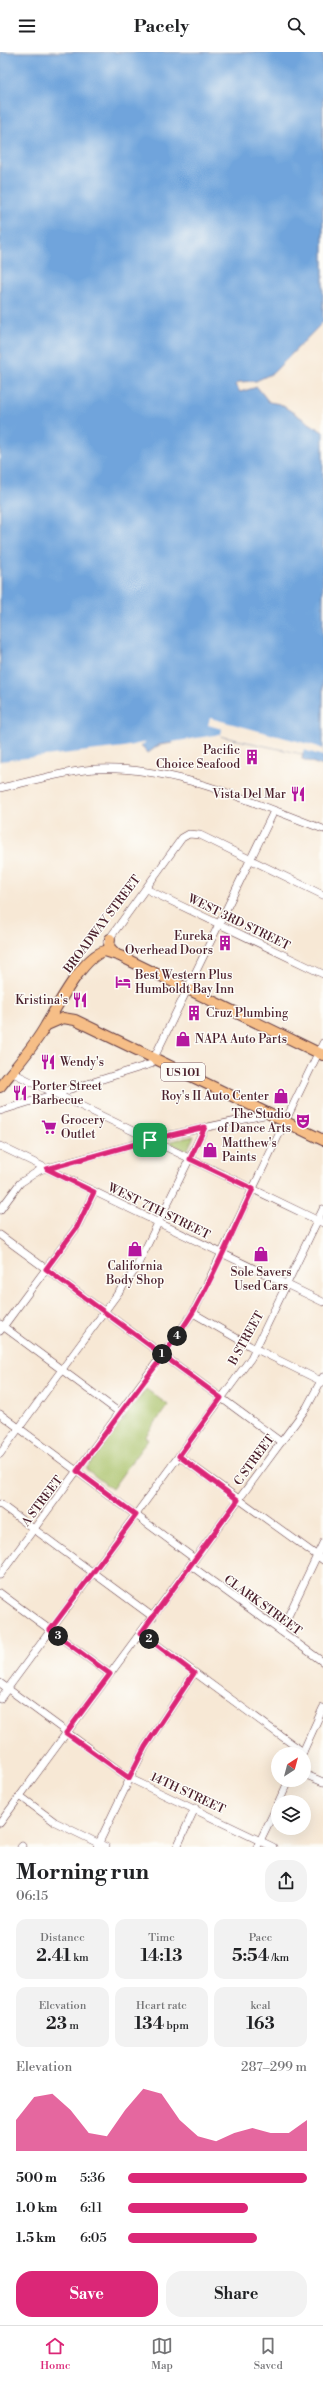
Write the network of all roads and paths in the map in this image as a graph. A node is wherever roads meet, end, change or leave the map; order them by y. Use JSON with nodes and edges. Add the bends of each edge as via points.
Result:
{"nodes":[{"id":1,"x":0,"y":788,"type":"edge"},
{"id":2,"x":274,"y":811,"type":"junction"},
{"id":3,"x":323,"y":828,"type":"edge"},
{"id":4,"x":250,"y":860,"type":"junction"},
{"id":5,"x":146,"y":889,"type":"junction"},
{"id":6,"x":323,"y":895,"type":"edge"},
{"id":7,"x":219,"y":925,"type":"junction"},
{"id":8,"x":110,"y":939,"type":"junction"},
{"id":9,"x":100,"y":952,"type":"junction"},
{"id":10,"x":115,"y":953,"type":"junction"},
{"id":11,"x":323,"y":974,"type":"edge"},
{"id":12,"x":70,"y":987,"type":"junction"},
{"id":13,"x":188,"y":990,"type":"junction"},
{"id":14,"x":75,"y":1020,"type":"junction"},
{"id":15,"x":46,"y":1025,"type":"junction"},
{"id":16,"x":323,"y":1043,"type":"edge"},
{"id":17,"x":321,"y":1054,"type":"edge"},
{"id":18,"x":155,"y":1058,"type":"junction"},
{"id":19,"x":11,"y":1072,"type":"junction"},
{"id":20,"x":0,"y":1087,"type":"edge"},
{"id":21,"x":57,"y":1095,"type":"junction"},
{"id":22,"x":0,"y":1111,"type":"edge"},
{"id":23,"x":269,"y":1114,"type":"junction"},
{"id":24,"x":285,"y":1122,"type":"junction"},
{"id":25,"x":205,"y":1127,"type":"junction"},
{"id":26,"x":150,"y":1140,"type":"junction"},
{"id":27,"x":323,"y":1140,"type":"edge"},
{"id":28,"x":0,"y":1146,"type":"edge"},
{"id":29,"x":190,"y":1159,"type":"junction"},
{"id":30,"x":47,"y":1169,"type":"junction"},
{"id":31,"x":253,"y":1189,"type":"junction"},
{"id":32,"x":94,"y":1192,"type":"junction"},
{"id":33,"x":323,"y":1209,"type":"edge"},
{"id":34,"x":0,"y":1210,"type":"edge"},
{"id":35,"x":320,"y":1221,"type":"edge"},
{"id":36,"x":158,"y":1223,"type":"junction"},
{"id":37,"x":0,"y":1235,"type":"edge"},
{"id":38,"x":222,"y":1254,"type":"junction"},
{"id":39,"x":46,"y":1269,"type":"junction"},
{"id":40,"x":286,"y":1285,"type":"junction"},
{"id":41,"x":323,"y":1302,"type":"edge"},
{"id":42,"x":104,"y":1312,"type":"junction"},
{"id":43,"x":193,"y":1313,"type":"junction"},
{"id":44,"x":1,"y":1327,"type":"edge"},
{"id":45,"x":256,"y":1349,"type":"junction"},
{"id":46,"x":163,"y":1355,"type":"junction"},
{"id":47,"x":62,"y":1370,"type":"junction"},
{"id":48,"x":322,"y":1380,"type":"edge"},
{"id":49,"x":221,"y":1398,"type":"junction"},
{"id":50,"x":120,"y":1413,"type":"junction"},
{"id":51,"x":0,"y":1414,"type":"edge"},
{"id":52,"x":18,"y":1428,"type":"junction"},
{"id":53,"x":281,"y":1442,"type":"junction"},
{"id":54,"x":0,"y":1454,"type":"edge"},
{"id":55,"x":179,"y":1456,"type":"junction"},
{"id":56,"x":77,"y":1471,"type":"junction"},
{"id":57,"x":238,"y":1500,"type":"junction"},
{"id":58,"x":0,"y":1504,"type":"edge"},
{"id":59,"x":136,"y":1515,"type":"junction"},
{"id":60,"x":34,"y":1529,"type":"junction"},
{"id":61,"x":323,"y":1543,"type":"edge"},
{"id":62,"x":320,"y":1558,"type":"edge"},
{"id":63,"x":193,"y":1562,"type":"junction"},
{"id":64,"x":93,"y":1573,"type":"junction"},
{"id":65,"x":0,"y":1575,"type":"edge"},
{"id":66,"x":0,"y":1593,"type":"edge"},
{"id":67,"x":153,"y":1617,"type":"junction"},
{"id":68,"x":50,"y":1630,"type":"junction"},
{"id":69,"x":281,"y":1631,"type":"junction"},
{"id":70,"x":141,"y":1633,"type":"junction"},
{"id":71,"x":323,"y":1662,"type":"edge"},
{"id":72,"x":194,"y":1673,"type":"junction"},
{"id":73,"x":110,"y":1674,"type":"junction"},
{"id":74,"x":0,"y":1683,"type":"edge"},
{"id":75,"x":7,"y":1688,"type":"junction"},
{"id":76,"x":0,"y":1699,"type":"edge"},
{"id":77,"x":323,"y":1708,"type":"edge"},
{"id":78,"x":66,"y":1733,"type":"junction"},
{"id":79,"x":294,"y":1747,"type":"edge"},
{"id":80,"x":305,"y":1747,"type":"edge"},
{"id":81,"x":311,"y":1777,"type":"edge"},
{"id":82,"x":129,"y":1778,"type":"junction"},
{"id":83,"x":323,"y":1782,"type":"edge"},
{"id":84,"x":20,"y":1796,"type":"junction"},
{"id":85,"x":195,"y":1808,"type":"junction"},
{"id":86,"x":271,"y":1817,"type":"edge"},
{"id":87,"x":0,"y":1822,"type":"edge"},
{"id":88,"x":258,"y":1844,"type":"edge"},
{"id":89,"x":98,"y":1845,"type":"edge"},
{"id":90,"x":106,"y":1847,"type":"edge"},
{"id":91,"x":177,"y":1847,"type":"edge"},
{"id":92,"x":273,"y":1847,"type":"edge"}],
"edges":[{"from":1,"to":2,"type":"street","via":[[76,771],[128,770],[169,776],[199,784]]},
{"from":2,"to":3,"type":"street"},
{"from":2,"to":4,"type":"street"},
{"from":4,"to":5,"type":"street","name":"BROADWAY STREET","via":[[200,835],[189,834],[182,838]]},
{"from":4,"to":6,"type":"street","name":"BROADWAY STREET"},
{"from":4,"to":7,"type":"street"},
{"from":5,"to":7,"type":"street","name":"WEST 3RD STREET"},
{"from":5,"to":8,"type":"street","name":"BROADWAY STREET"},
{"from":7,"to":11,"type":"street","name":"WEST 3RD STREET"},
{"from":7,"to":13,"type":"street"},
{"from":8,"to":9,"type":"street","name":"BROADWAY STREET"},
{"from":8,"to":10,"type":"highway","via":[[109,947]]},
{"from":9,"to":10,"type":"highway"},
{"from":9,"to":12,"type":"highway","name":"BROADWAY STREET"},
{"from":10,"to":13,"type":"highway"},
{"from":12,"to":14,"type":"highway","via":[[64,1009]]},
{"from":12,"to":15,"type":"highway","name":"BROADWAY STREET"},
{"from":13,"to":17,"type":"highway"},
{"from":13,"to":18,"type":"street"},
{"from":14,"to":15,"type":"highway","number":"US 101","via":[[64,1018]]},
{"from":14,"to":18,"type":"highway","number":"US 101"},
{"from":15,"to":19,"type":"highway","name":"BROADWAY STREET"},
{"from":16,"to":17,"type":"street","name":"A STREET"},
{"from":17,"to":24,"type":"street","name":"A STREET"},
{"from":18,"to":21,"type":"street","via":[[149,1066]]},
{"from":18,"to":23,"type":"highway","number":"US 101"},
{"from":19,"to":20,"type":"highway","name":"BROADWAY STREET"},
{"from":19,"to":21,"type":"street"},
{"from":21,"to":22,"type":"street"},
{"from":21,"to":26,"type":"street"},
{"from":23,"to":24,"type":"highway","number":"US 101"},
{"from":23,"to":25,"type":"street"},
{"from":24,"to":27,"type":"highway","number":"US 101"},
{"from":24,"to":31,"type":"street","name":"A STREET"},
{"from":25,"to":26,"type":"street"},
{"from":25,"to":29,"type":"street"},
{"from":26,"to":29,"type":"street"},
{"from":26,"to":30,"type":"street"},
{"from":28,"to":30,"type":"street","name":"WEST 7TH STREET"},
{"from":29,"to":31,"type":"street"},
{"from":29,"to":36,"type":"street"},
{"from":30,"to":32,"type":"street","name":"WEST 7TH STREET"},
{"from":30,"to":34,"type":"street","via":[[27,1177],[20,1183]]},
{"from":31,"to":35,"type":"street"},
{"from":31,"to":38,"type":"street","name":"A STREET"},
{"from":32,"to":36,"type":"street","name":"WEST 7TH STREET"},
{"from":32,"to":39,"type":"street","via":[[77,1227]]},
{"from":33,"to":35,"type":"street","name":"B STREET"},
{"from":35,"to":40,"type":"street","name":"B STREET"},
{"from":36,"to":38,"type":"street","name":"WEST 7TH STREET"},
{"from":36,"to":42,"type":"street","via":[[135,1270]]},
{"from":37,"to":39,"type":"street"},
{"from":38,"to":40,"type":"street","name":"WEST 7TH STREET"},
{"from":38,"to":43,"type":"street","name":"A STREET"},
{"from":39,"to":42,"type":"street"},
{"from":39,"to":44,"type":"street"},
{"from":40,"to":41,"type":"street","name":"WEST 7TH STREET"},
{"from":40,"to":45,"type":"street","name":"B STREET"},
{"from":42,"to":46,"type":"street"},
{"from":42,"to":47,"type":"street"},
{"from":43,"to":45,"type":"street"},
{"from":43,"to":46,"type":"street","name":"A STREET"},
{"from":44,"to":47,"type":"street"},
{"from":45,"to":48,"type":"street"},
{"from":45,"to":49,"type":"street","name":"B STREET"},
{"from":46,"to":49,"type":"street"},
{"from":46,"to":50,"type":"street","name":"A STREET"},
{"from":47,"to":50,"type":"street"},
{"from":47,"to":52,"type":"street"},
{"from":48,"to":53,"type":"street","name":"C STREET"},
{"from":49,"to":53,"type":"street"},
{"from":49,"to":55,"type":"street","name":"B STREET"},
{"from":50,"to":56,"type":"street","name":"A STREET"},
{"from":51,"to":52,"type":"street","name":"CLARK STREET"},
{"from":52,"to":54,"type":"street"},
{"from":52,"to":56,"type":"street","name":"CLARK STREET"},
{"from":53,"to":57,"type":"street","name":"C STREET"},
{"from":55,"to":57,"type":"street"},
{"from":55,"to":59,"type":"street","name":"B STREET"},
{"from":56,"to":59,"type":"street","name":"CLARK STREET"},
{"from":56,"to":60,"type":"street","name":"A STREET"},
{"from":57,"to":62,"type":"street"},
{"from":57,"to":63,"type":"street","name":"C STREET"},
{"from":58,"to":60,"type":"street"},
{"from":59,"to":63,"type":"street","name":"CLARK STREET"},
{"from":59,"to":64,"type":"street","name":"B STREET"},
{"from":60,"to":64,"type":"street"},
{"from":60,"to":65,"type":"street","name":"A STREET"},
{"from":61,"to":62,"type":"street"},
{"from":62,"to":69,"type":"street"},
{"from":63,"to":67,"type":"street","name":"C STREET"},
{"from":63,"to":69,"type":"street","name":"CLARK STREET"},
{"from":64,"to":67,"type":"street"},
{"from":64,"to":68,"type":"street","name":"B STREET"},
{"from":66,"to":68,"type":"street"},
{"from":67,"to":70,"type":"street","name":"C STREET"},
{"from":68,"to":73,"type":"street"},
{"from":68,"to":75,"type":"street","name":"B STREET"},
{"from":69,"to":71,"type":"street","name":"CLARK STREET"},
{"from":70,"to":72,"type":"street"},
{"from":70,"to":73,"type":"street","name":"C STREET"},
{"from":72,"to":79,"type":"street"},
{"from":72,"to":82,"type":"street","via":[[145,1747]]},
{"from":73,"to":78,"type":"street","name":"C STREET"},
{"from":74,"to":75,"type":"street","name":"14TH STREET"},
{"from":75,"to":76,"type":"street","name":"B STREET"},
{"from":75,"to":78,"type":"street","name":"14TH STREET"},
{"from":77,"to":80,"type":"street"},
{"from":78,"to":82,"type":"street","name":"14TH STREET"},
{"from":78,"to":84,"type":"street","name":"C STREET"},
{"from":81,"to":83,"type":"street"},
{"from":82,"to":85,"type":"street","name":"14TH STREET"},
{"from":82,"to":89,"type":"street"},
{"from":84,"to":87,"type":"street","name":"C STREET"},
{"from":84,"to":89,"type":"street","via":[[55,1822]]},
{"from":85,"to":88,"type":"street","name":"14TH STREET"},
{"from":85,"to":91,"type":"street"},
{"from":86,"to":88,"type":"street"},
{"from":88,"to":92,"type":"street","name":"14TH STREET"},
{"from":89,"to":90,"type":"street"}]}
